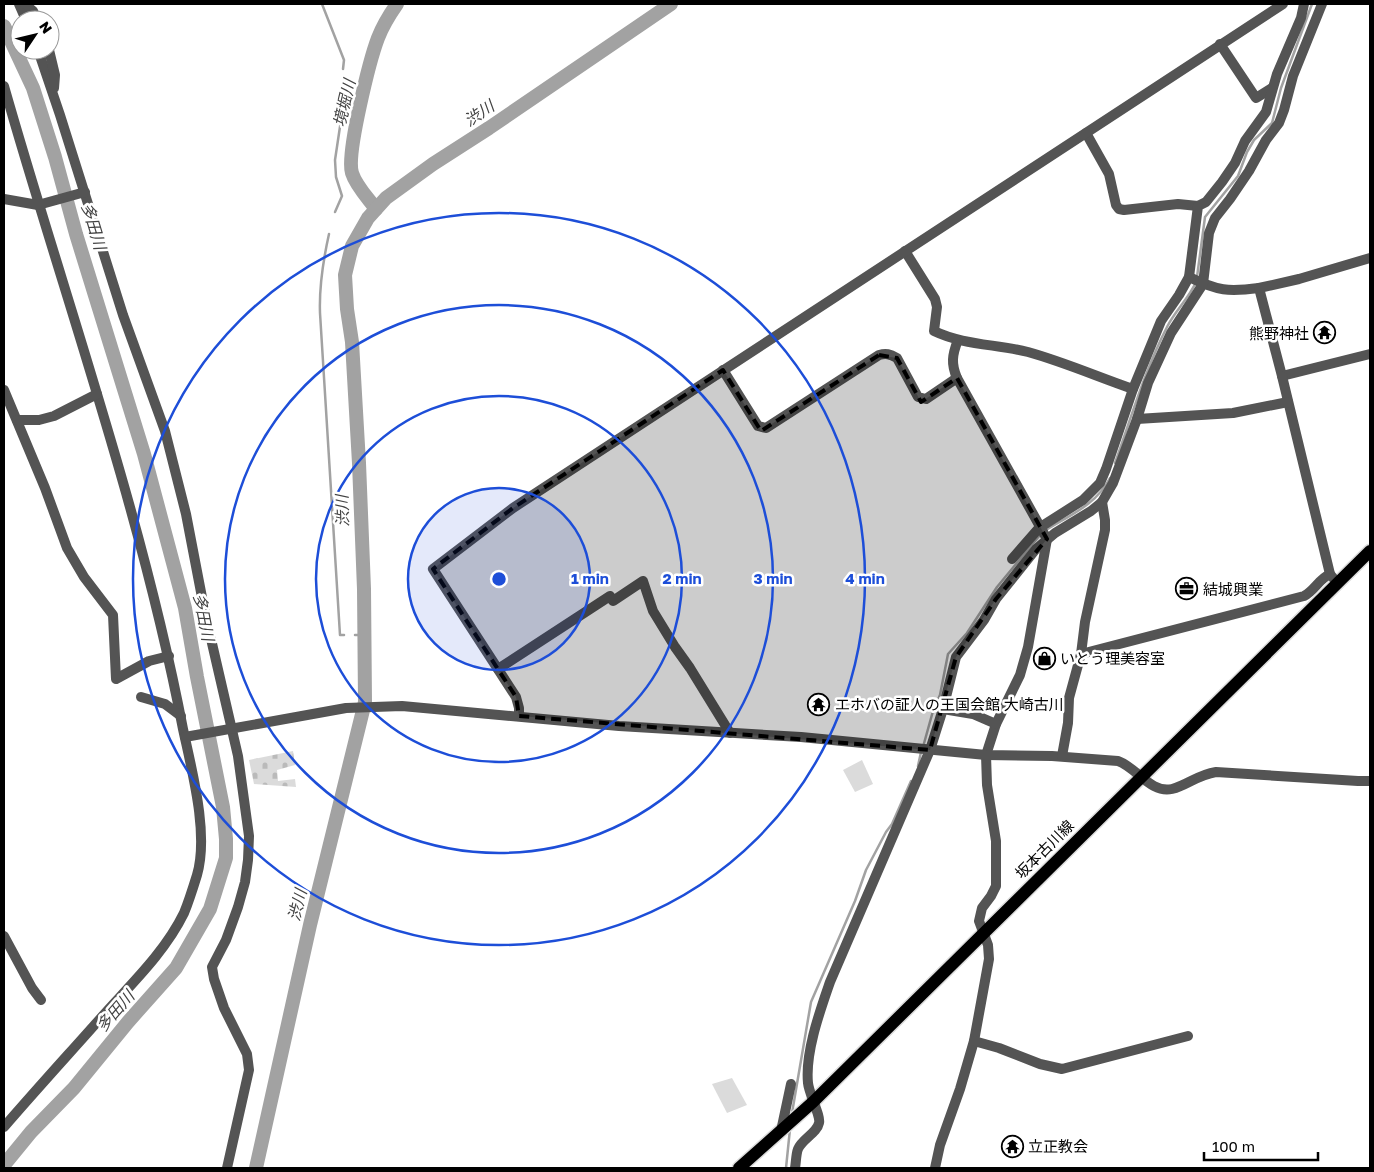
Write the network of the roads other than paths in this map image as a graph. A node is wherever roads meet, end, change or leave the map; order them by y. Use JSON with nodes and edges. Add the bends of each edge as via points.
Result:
{"nodes":[{"id":1,"x":1283,"y":4,"type":"edge"},
{"id":2,"x":1304,"y":4,"type":"edge"},
{"id":3,"x":1322,"y":4,"type":"edge"},
{"id":4,"x":1220,"y":44,"type":"junction"},
{"id":5,"x":41,"y":60,"type":"edge"},
{"id":6,"x":51,"y":60,"type":"edge"},
{"id":7,"x":4,"y":86,"type":"edge"},
{"id":8,"x":1272,"y":88,"type":"junction"},
{"id":9,"x":54,"y":97,"type":"junction"},
{"id":10,"x":1086,"y":133,"type":"junction"},
{"id":11,"x":82,"y":193,"type":"junction"},
{"id":12,"x":4,"y":199,"type":"edge"},
{"id":13,"x":40,"y":205,"type":"junction"},
{"id":14,"x":1198,"y":206,"type":"junction"},
{"id":15,"x":905,"y":251,"type":"junction"},
{"id":16,"x":1370,"y":258,"type":"edge"},
{"id":17,"x":1196,"y":281,"type":"junction"},
{"id":18,"x":1259,"y":288,"type":"junction"},
{"id":19,"x":958,"y":340,"type":"junction"},
{"id":20,"x":1370,"y":354,"type":"edge"},
{"id":21,"x":723,"y":370,"type":"junction"},
{"id":22,"x":1282,"y":376,"type":"junction"},
{"id":23,"x":957,"y":378,"type":"junction"},
{"id":24,"x":4,"y":390,"type":"edge"},
{"id":25,"x":1133,"y":390,"type":"junction"},
{"id":26,"x":97,"y":394,"type":"junction"},
{"id":27,"x":1288,"y":402,"type":"junction"},
{"id":28,"x":1133,"y":415,"type":"junction"},
{"id":29,"x":18,"y":420,"type":"junction"},
{"id":30,"x":1102,"y":502,"type":"junction"},
{"id":31,"x":1043,"y":534,"type":"junction"},
{"id":32,"x":1370,"y":551,"type":"edge"},
{"id":33,"x":1012,"y":559,"type":"dead end"},
{"id":34,"x":1334,"y":578,"type":"junction"},
{"id":35,"x":1081,"y":654,"type":"junction"},
{"id":36,"x":169,"y":656,"type":"junction"},
{"id":37,"x":498,"y":669,"type":"junction"},
{"id":38,"x":141,"y":697,"type":"dead end"},
{"id":39,"x":943,"y":709,"type":"junction"},
{"id":40,"x":181,"y":716,"type":"junction"},
{"id":41,"x":519,"y":716,"type":"junction"},
{"id":42,"x":996,"y":724,"type":"junction"},
{"id":43,"x":229,"y":728,"type":"junction"},
{"id":44,"x":730,"y":733,"type":"junction"},
{"id":45,"x":188,"y":737,"type":"junction"},
{"id":46,"x":925,"y":749,"type":"junction"},
{"id":47,"x":986,"y":755,"type":"junction"},
{"id":48,"x":1062,"y":756,"type":"junction"},
{"id":49,"x":1142,"y":776,"type":"junction"},
{"id":50,"x":1370,"y":781,"type":"edge"},
{"id":51,"x":983,"y":933,"type":"junction"},
{"id":52,"x":4,"y":936,"type":"edge"},
{"id":53,"x":41,"y":1000,"type":"dead end"},
{"id":54,"x":1188,"y":1036,"type":"dead end"},
{"id":55,"x":974,"y":1041,"type":"junction"},
{"id":56,"x":791,"y":1084,"type":"dead end"},
{"id":57,"x":812,"y":1102,"type":"junction"},
{"id":58,"x":4,"y":1127,"type":"edge"},
{"id":59,"x":782,"y":1131,"type":"junction"},
{"id":60,"x":227,"y":1168,"type":"edge"},
{"id":61,"x":739,"y":1168,"type":"edge"},
{"id":62,"x":795,"y":1168,"type":"edge"},
{"id":63,"x":935,"y":1168,"type":"edge"}],
"edges":[{"from":1,"to":4,"type":"street"},
{"from":2,"to":8,"type":"street"},
{"from":3,"to":17,"type":"street","via":[[1293,76],[1279,124],[1215,218]]},
{"from":4,"to":8,"type":"street","via":[[1256,98]]},
{"from":4,"to":10,"type":"street"},
{"from":5,"to":9,"type":"street"},
{"from":6,"to":9,"type":"street","via":[[55,76]]},
{"from":7,"to":13,"type":"street"},
{"from":8,"to":14,"type":"street","via":[[1266,112],[1245,141],[1235,163],[1206,202]]},
{"from":9,"to":11,"type":"street"},
{"from":10,"to":14,"type":"street","via":[[1109,174],[1119,209],[1178,204]]},
{"from":10,"to":15,"type":"street"},
{"from":11,"to":13,"type":"street"},
{"from":11,"to":43,"type":"street","via":[[165,431],[186,514]]},
{"from":12,"to":13,"type":"street"},
{"from":13,"to":26,"type":"street"},
{"from":14,"to":17,"type":"street"},
{"from":15,"to":19,"type":"street","via":[[935,299],[934,331]]},
{"from":15,"to":21,"type":"street"},
{"from":16,"to":18,"type":"street"},
{"from":17,"to":18,"type":"street","via":[[1232,291]]},
{"from":17,"to":25,"type":"street","via":[[1179,295],[1161,321]]},
{"from":17,"to":28,"type":"street"},
{"from":18,"to":22,"type":"street"},
{"from":19,"to":23,"type":"street","via":[[952,362]]},
{"from":19,"to":25,"type":"street","via":[[1054,360]]},
{"from":20,"to":22,"type":"street"},
{"from":21,"to":23,"type":"street","via":[[758,426],[766,428],[879,355],[897,358],[921,398],[926,399]]},
{"from":21,"to":37,"type":"street","via":[[505,513],[433,569]]},
{"from":22,"to":27,"type":"street"},
{"from":23,"to":31,"type":"street"},
{"from":24,"to":29,"type":"street"},
{"from":25,"to":28,"type":"street"},
{"from":26,"to":29,"type":"street","via":[[54,416]]},
{"from":26,"to":36,"type":"street"},
{"from":27,"to":28,"type":"street","via":[[1232,413]]},
{"from":27,"to":34,"type":"street"},
{"from":28,"to":30,"type":"street","via":[[1113,483]]},
{"from":28,"to":31,"type":"street","via":[[1100,483]]},
{"from":29,"to":36,"type":"street","via":[[67,548],[84,577],[114,615],[116,680],[149,661]]},
{"from":30,"to":31,"type":"street","via":[[1091,511]]},
{"from":30,"to":35,"type":"street","via":[[1105,530]]},
{"from":31,"to":33,"type":"street"},
{"from":31,"to":39,"type":"street","via":[[956,657]]},
{"from":31,"to":42,"type":"street","via":[[1028,647],[1017,683]]},
{"from":32,"to":34,"type":"main road","name":"坂本古川線"},
{"from":34,"to":35,"type":"street","via":[[1322,578],[1308,595]]},
{"from":34,"to":49,"type":"main road","name":"坂本古川線"},
{"from":35,"to":48,"type":"street","via":[[1070,698]]},
{"from":36,"to":40,"type":"street"},
{"from":37,"to":41,"type":"street","via":[[516,697]]},
{"from":37,"to":44,"type":"street","via":[[610,596],[613,601],[644,581],[653,611]]},
{"from":38,"to":40,"type":"street","via":[[165,704]]},
{"from":39,"to":42,"type":"street","via":[[973,714]]},
{"from":39,"to":46,"type":"street"},
{"from":40,"to":45,"type":"street"},
{"from":41,"to":43,"type":"street","via":[[382,706],[349,708]]},
{"from":41,"to":44,"type":"street"},
{"from":42,"to":47,"type":"street"},
{"from":43,"to":45,"type":"street"},
{"from":43,"to":60,"type":"street","via":[[238,756],[246,806],[248,860],[238,907],[212,967],[224,1008],[247,1054],[249,1070]]},
{"from":44,"to":46,"type":"street"},
{"from":45,"to":58,"type":"street","via":[[202,853],[183,914],[159,951]]},
{"from":46,"to":47,"type":"street"},
{"from":46,"to":57,"type":"street","via":[[818,1014],[808,1080]]},
{"from":47,"to":48,"type":"street"},
{"from":47,"to":51,"type":"street","via":[[996,841],[996,886],[980,913]]},
{"from":48,"to":49,"type":"street","via":[[1118,761]]},
{"from":49,"to":50,"type":"street","via":[[1162,789],[1172,789],[1205,773],[1216,772]]},
{"from":49,"to":51,"type":"main road","name":"坂本古川線"},
{"from":51,"to":55,"type":"street","via":[[989,959]]},
{"from":51,"to":57,"type":"main road","name":"坂本古川線"},
{"from":52,"to":53,"type":"street"},
{"from":54,"to":55,"type":"street","via":[[1062,1069]]},
{"from":55,"to":63,"type":"street"},
{"from":56,"to":59,"type":"street"},
{"from":57,"to":59,"type":"main road","name":"坂本古川線"},
{"from":57,"to":62,"type":"street","via":[[820,1117],[819,1124],[798,1150]]},
{"from":59,"to":61,"type":"main road","name":"坂本古川線"}]}
